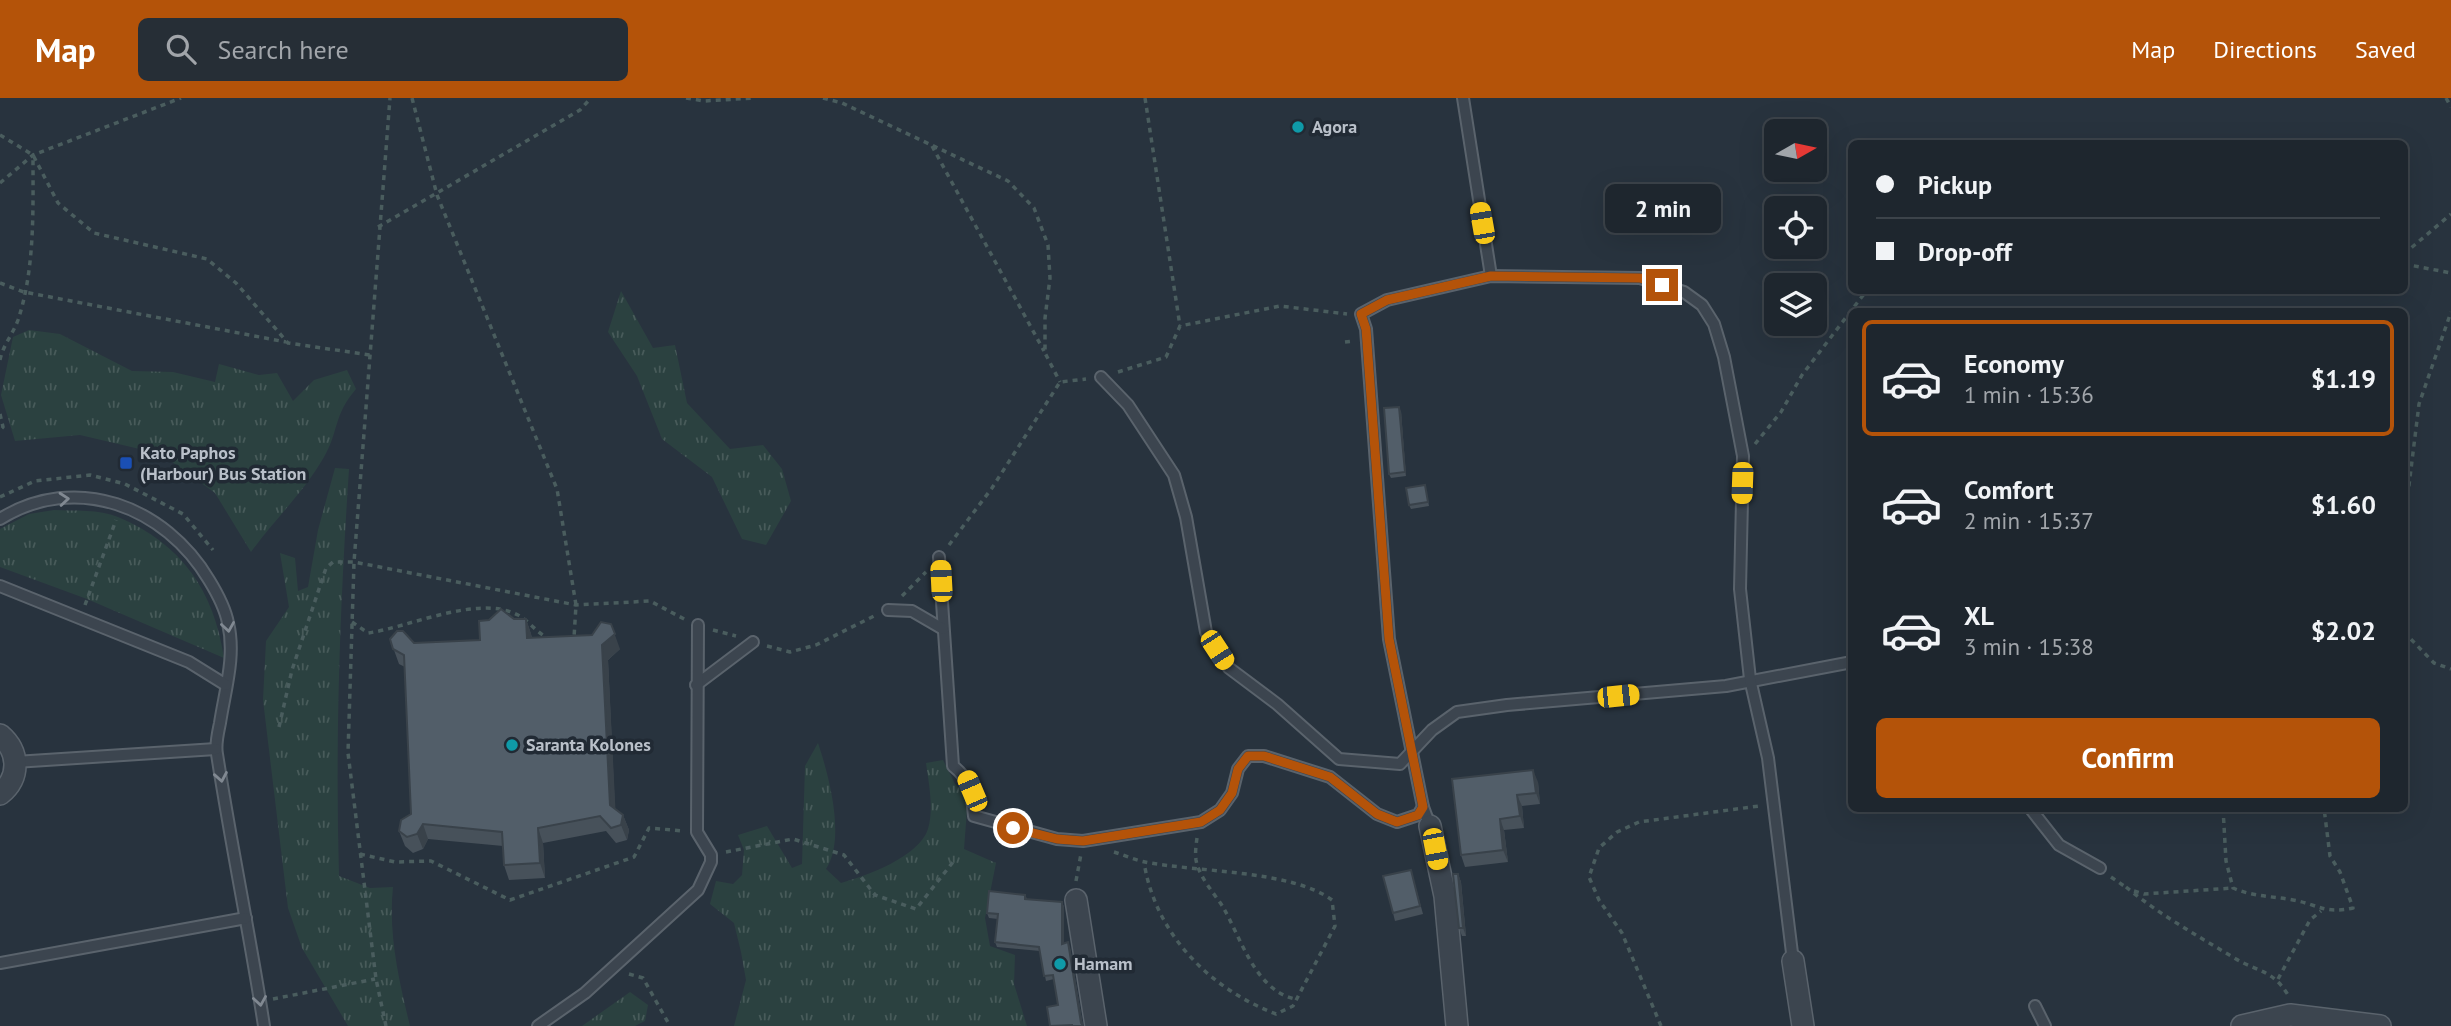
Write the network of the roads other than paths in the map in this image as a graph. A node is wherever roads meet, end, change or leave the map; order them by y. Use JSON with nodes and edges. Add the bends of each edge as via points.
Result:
{"nodes":[{"id":1,"x":1463,"y":98,"type":"edge"},
{"id":2,"x":1491,"y":276,"type":"junction"},
{"id":3,"x":1101,"y":377,"type":"road end"},
{"id":4,"x":0,"y":519,"type":"edge"},
{"id":5,"x":940,"y":558,"type":"road end"},
{"id":6,"x":0,"y":586,"type":"edge"},
{"id":7,"x":888,"y":610,"type":"road end"},
{"id":8,"x":698,"y":625,"type":"road end"},
{"id":9,"x":943,"y":629,"type":"junction"},
{"id":10,"x":753,"y":642,"type":"road end"},
{"id":11,"x":1848,"y":663,"type":"edge"},
{"id":12,"x":1750,"y":679,"type":"junction"},
{"id":13,"x":226,"y":685,"type":"junction"},
{"id":14,"x":696,"y":685,"type":"junction"},
{"id":15,"x":0,"y":735,"type":"edge"},
{"id":16,"x":216,"y":749,"type":"junction"},
{"id":17,"x":1412,"y":754,"type":"junction"},
{"id":18,"x":15,"y":762,"type":"junction"},
{"id":19,"x":0,"y":794,"type":"edge"},
{"id":20,"x":2034,"y":812,"type":"edge"},
{"id":21,"x":1426,"y":817,"type":"junction"},
{"id":22,"x":2100,"y":868,"type":"road end"},
{"id":23,"x":1076,"y":900,"type":"road end"},
{"id":24,"x":246,"y":918,"type":"junction"},
{"id":25,"x":1793,"y":961,"type":"joint"},
{"id":26,"x":0,"y":963,"type":"edge"},
{"id":27,"x":2035,"y":1006,"type":"dead end"},
{"id":28,"x":264,"y":1026,"type":"edge"},
{"id":29,"x":537,"y":1026,"type":"edge"},
{"id":30,"x":1096,"y":1026,"type":"edge"},
{"id":31,"x":1457,"y":1026,"type":"edge"},
{"id":32,"x":1803,"y":1026,"type":"edge"},
{"id":33,"x":2045,"y":1026,"type":"edge"},
{"id":34,"x":2242,"y":1026,"type":"edge"},
{"id":35,"x":2380,"y":1026,"type":"edge"}],
"edges":[{"from":1,"to":2,"type":"lane"},
{"from":2,"to":12,"type":"lane","via":[[1640,278],[1684,292],[1702,305],[1714,324],[1724,357],[1743,457],[1740,589]]},
{"from":2,"to":17,"type":"lane","via":[[1387,300],[1361,314],[1366,329],[1389,639]]},
{"from":3,"to":17,"type":"lane","via":[[1128,405],[1174,475],[1206,632],[1229,668],[1339,759],[1400,764]]},
{"from":4,"to":13,"type":"lane","one_way":true,"via":[[20,506],[83,497],[119,503],[162,526],[183,542],[220,599],[229,624],[231,665]]},
{"from":5,"to":9,"type":"lane"},
{"from":6,"to":13,"type":"lane","via":[[190,662]]},
{"from":7,"to":9,"type":"lane","via":[[912,611]]},
{"from":8,"to":14,"type":"lane"},
{"from":9,"to":21,"type":"lane","via":[[953,766],[965,775],[972,791],[974,816],[1057,839],[1083,841],[1201,822],[1220,810],[1248,756],[1264,756],[1330,777],[1377,814],[1397,822]]},
{"from":10,"to":14,"type":"lane"},
{"from":11,"to":12,"type":"lane"},
{"from":12,"to":17,"type":"lane","via":[[1726,686],[1457,712],[1432,730]]},
{"from":12,"to":25,"type":"lane","via":[[1768,758]]},
{"from":13,"to":16,"type":"lane"},
{"from":14,"to":29,"type":"lane","via":[[697,832],[711,862],[698,890],[585,993]]},
{"from":15,"to":18,"type":"street","via":[[10,745]]},
{"from":16,"to":18,"type":"lane"},
{"from":16,"to":24,"type":"lane","one_way":true},
{"from":17,"to":21,"type":"lane"},
{"from":18,"to":19,"type":"street","via":[[12,779]]},
{"from":20,"to":22,"type":"lane","via":[[2059,845]]},
{"from":21,"to":31,"type":"street","via":[[1444,896]]},
{"from":23,"to":30,"type":"street"},
{"from":24,"to":26,"type":"lane"},
{"from":24,"to":28,"type":"lane","one_way":true},
{"from":25,"to":32,"type":"street"},
{"from":27,"to":33,"type":"lane"},
{"from":34,"to":35,"type":"street","via":[[2290,1015]]}]}
